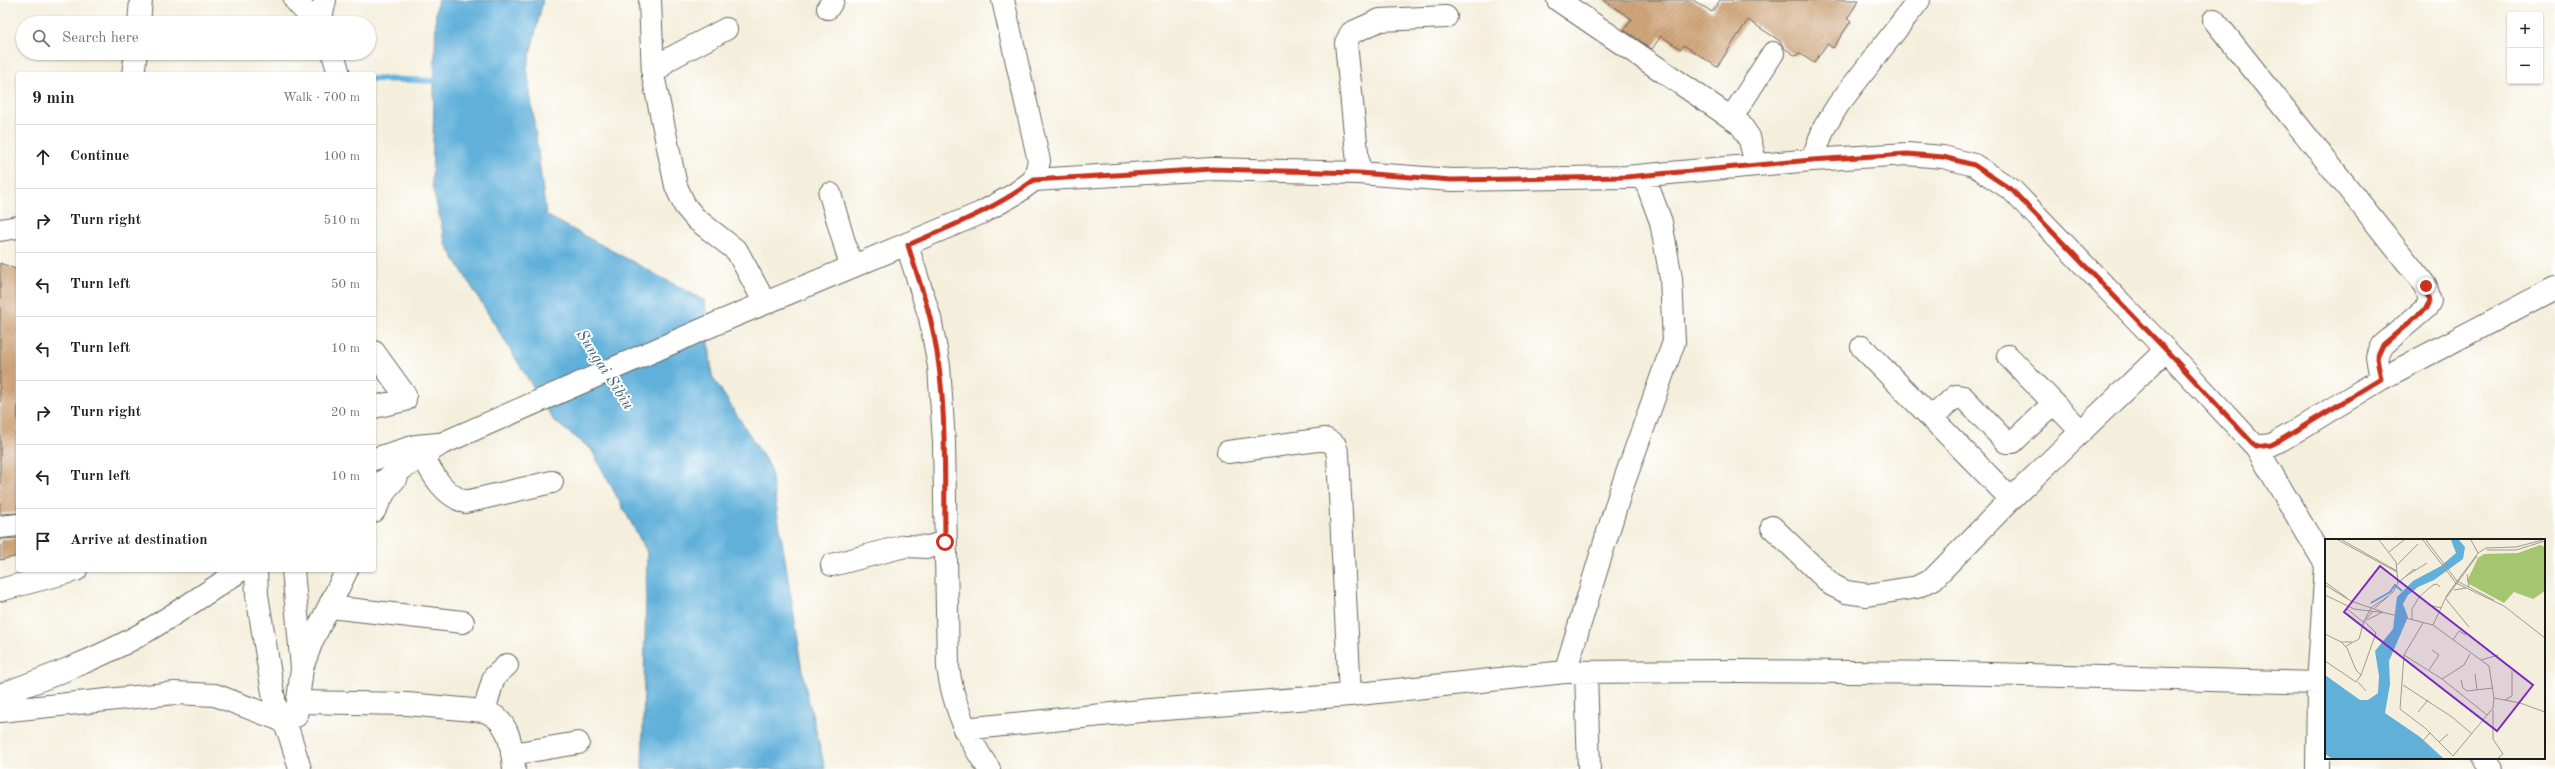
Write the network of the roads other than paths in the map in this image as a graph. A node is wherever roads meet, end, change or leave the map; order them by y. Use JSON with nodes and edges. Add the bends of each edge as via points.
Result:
{"nodes":[{"id":1,"x":141,"y":0,"type":"edge"},
{"id":2,"x":295,"y":0,"type":"edge"},
{"id":3,"x":325,"y":0,"type":"edge"},
{"id":4,"x":650,"y":0,"type":"edge"},
{"id":5,"x":1002,"y":0,"type":"edge"},
{"id":6,"x":1558,"y":0,"type":"edge"},
{"id":7,"x":1919,"y":0,"type":"edge"},
{"id":8,"x":140,"y":16,"type":"edge"},
{"id":9,"x":310,"y":16,"type":"edge"},
{"id":10,"x":322,"y":16,"type":"edge"},
{"id":11,"x":1446,"y":17,"type":"dead end"},
{"id":12,"x":2214,"y":20,"type":"dead end"},
{"id":13,"x":726,"y":29,"type":"dead end"},
{"id":14,"x":1774,"y":53,"type":"dead end"},
{"id":15,"x":135,"y":60,"type":"edge"},
{"id":16,"x":133,"y":72,"type":"edge"},
{"id":17,"x":653,"y":75,"type":"junction"},
{"id":18,"x":1732,"y":117,"type":"junction"},
{"id":19,"x":1812,"y":160,"type":"junction"},
{"id":20,"x":1756,"y":164,"type":"junction"},
{"id":21,"x":1359,"y":173,"type":"junction"},
{"id":22,"x":1644,"y":176,"type":"junction"},
{"id":23,"x":1034,"y":180,"type":"junction"},
{"id":24,"x":830,"y":194,"type":"dead end"},
{"id":25,"x":16,"y":227,"type":"edge"},
{"id":26,"x":0,"y":230,"type":"edge"},
{"id":27,"x":908,"y":245,"type":"junction"},
{"id":28,"x":851,"y":266,"type":"junction"},
{"id":29,"x":2555,"y":288,"type":"edge"},
{"id":30,"x":765,"y":303,"type":"junction"},
{"id":31,"x":1862,"y":347,"type":"dead end"},
{"id":32,"x":2166,"y":350,"type":"junction"},
{"id":33,"x":376,"y":355,"type":"edge"},
{"id":34,"x":2008,"y":356,"type":"dead end"},
{"id":35,"x":2381,"y":379,"type":"junction"},
{"id":36,"x":2054,"y":403,"type":"junction"},
{"id":37,"x":376,"y":407,"type":"edge"},
{"id":38,"x":1931,"y":418,"type":"junction"},
{"id":39,"x":2081,"y":431,"type":"junction"},
{"id":40,"x":441,"y":444,"type":"junction"},
{"id":41,"x":2256,"y":447,"type":"junction"},
{"id":42,"x":1228,"y":452,"type":"dead end"},
{"id":43,"x":378,"y":454,"type":"edge"},
{"id":44,"x":423,"y":457,"type":"junction"},
{"id":45,"x":405,"y":469,"type":"junction"},
{"id":46,"x":552,"y":482,"type":"dead end"},
{"id":47,"x":376,"y":486,"type":"edge"},
{"id":48,"x":2011,"y":499,"type":"junction"},
{"id":49,"x":376,"y":507,"type":"edge"},
{"id":50,"x":16,"y":525,"type":"edge"},
{"id":51,"x":0,"y":527,"type":"edge"},
{"id":52,"x":1772,"y":527,"type":"dead end"},
{"id":53,"x":945,"y":542,"type":"junction"},
{"id":54,"x":2325,"y":563,"type":"edge"},
{"id":55,"x":832,"y":565,"type":"dead end"},
{"id":56,"x":68,"y":572,"type":"edge"},
{"id":57,"x":238,"y":572,"type":"edge"},
{"id":58,"x":256,"y":572,"type":"edge"},
{"id":59,"x":293,"y":572,"type":"edge"},
{"id":60,"x":346,"y":572,"type":"edge"},
{"id":61,"x":2325,"y":580,"type":"edge"},
{"id":62,"x":0,"y":590,"type":"edge"},
{"id":63,"x":330,"y":607,"type":"junction"},
{"id":64,"x":463,"y":622,"type":"dead end"},
{"id":65,"x":507,"y":665,"type":"dead end"},
{"id":66,"x":302,"y":668,"type":"junction"},
{"id":67,"x":1576,"y":672,"type":"junction"},
{"id":68,"x":2318,"y":683,"type":"junction"},
{"id":69,"x":0,"y":695,"type":"edge"},
{"id":70,"x":1350,"y":695,"type":"junction"},
{"id":71,"x":300,"y":702,"type":"junction"},
{"id":72,"x":0,"y":711,"type":"edge"},
{"id":73,"x":484,"y":711,"type":"junction"},
{"id":74,"x":285,"y":727,"type":"junction"},
{"id":75,"x":964,"y":729,"type":"junction"},
{"id":76,"x":578,"y":743,"type":"dead end"},
{"id":77,"x":2484,"y":759,"type":"edge"},
{"id":78,"x":513,"y":762,"type":"edge"},
{"id":79,"x":300,"y":769,"type":"edge"},
{"id":80,"x":989,"y":769,"type":"edge"},
{"id":81,"x":1589,"y":769,"type":"edge"},
{"id":82,"x":2318,"y":769,"type":"edge"},
{"id":83,"x":2492,"y":769,"type":"edge"}],
"edges":[{"from":1,"to":8,"type":"street"},
{"from":2,"to":9,"type":"street"},
{"from":3,"to":10,"type":"street"},
{"from":4,"to":17,"type":"street"},
{"from":5,"to":23,"type":"street","via":[[1039,161]]},
{"from":6,"to":18,"type":"street"},
{"from":7,"to":19,"type":"street","via":[[1838,105],[1824,128]]},
{"from":11,"to":21,"type":"street","via":[[1380,20],[1351,33],[1346,43]]},
{"from":12,"to":35,"type":"street","via":[[2426,286],[2430,301],[2426,308],[2383,345],[2377,358]]},
{"from":13,"to":17,"type":"street","via":[[667,60]]},
{"from":14,"to":18,"type":"street"},
{"from":15,"to":16,"type":"street"},
{"from":17,"to":30,"type":"street","via":[[676,186],[685,206],[706,229],[737,250]]},
{"from":18,"to":20,"type":"street","via":[[1746,130]]},
{"from":19,"to":20,"type":"street"},
{"from":19,"to":32,"type":"street","via":[[1907,154],[1943,157],[1974,165],[2012,190]]},
{"from":20,"to":22,"type":"street"},
{"from":21,"to":22,"type":"street","via":[[1451,180]]},
{"from":21,"to":23,"type":"street","via":[[1212,169]]},
{"from":22,"to":67,"type":"street","via":[[1655,202],[1665,243],[1671,278],[1674,342],[1621,490]]},
{"from":23,"to":27,"type":"street","via":[[981,213]]},
{"from":24,"to":28,"type":"street"},
{"from":25,"to":26,"type":"street"},
{"from":27,"to":28,"type":"street"},
{"from":27,"to":53,"type":"street","via":[[930,318],[939,366],[944,442]]},
{"from":28,"to":30,"type":"street"},
{"from":29,"to":35,"type":"street"},
{"from":30,"to":40,"type":"street"},
{"from":31,"to":38,"type":"street"},
{"from":32,"to":39,"type":"street"},
{"from":32,"to":41,"type":"street"},
{"from":33,"to":37,"type":"street","via":[[406,400]]},
{"from":34,"to":36,"type":"street"},
{"from":35,"to":41,"type":"street","via":[[2281,440],[2271,445]]},
{"from":36,"to":38,"type":"street","via":[[2013,442],[2006,442],[1963,397],[1956,396]]},
{"from":36,"to":39,"type":"street"},
{"from":38,"to":48,"type":"street"},
{"from":39,"to":48,"type":"street"},
{"from":40,"to":43,"type":"street"},
{"from":40,"to":44,"type":"street"},
{"from":41,"to":54,"type":"street"},
{"from":42,"to":70,"type":"street","via":[[1325,439],[1335,445],[1338,455]]},
{"from":44,"to":45,"type":"street"},
{"from":44,"to":46,"type":"street","via":[[441,486],[453,498],[465,502]]},
{"from":45,"to":47,"type":"street"},
{"from":45,"to":49,"type":"street","via":[[387,488]]},
{"from":48,"to":52,"type":"street","via":[[1933,578],[1917,587],[1867,595],[1846,592],[1832,585]]},
{"from":50,"to":51,"type":"street"},
{"from":53,"to":55,"type":"street","via":[[929,547],[906,546]]},
{"from":53,"to":75,"type":"street","via":[[948,667],[951,692]]},
{"from":56,"to":62,"type":"street"},
{"from":57,"to":69,"type":"street","via":[[187,607],[136,637],[78,664]]},
{"from":58,"to":74,"type":"street","via":[[257,595],[275,705]]},
{"from":59,"to":66,"type":"street"},
{"from":60,"to":63,"type":"street"},
{"from":61,"to":68,"type":"street"},
{"from":63,"to":64,"type":"street"},
{"from":63,"to":66,"type":"street","via":[[312,641]]},
{"from":65,"to":73,"type":"street","via":[[494,677]]},
{"from":66,"to":71,"type":"street"},
{"from":67,"to":68,"type":"street","via":[[1952,674]]},
{"from":67,"to":70,"type":"street"},
{"from":67,"to":81,"type":"street"},
{"from":68,"to":82,"type":"street"},
{"from":70,"to":75,"type":"street","via":[[1151,710]]},
{"from":71,"to":73,"type":"street","via":[[407,704]]},
{"from":71,"to":74,"type":"street"},
{"from":72,"to":74,"type":"street","via":[[198,692],[215,695]]},
{"from":73,"to":78,"type":"street","via":[[494,714],[502,721]]},
{"from":74,"to":79,"type":"street"},
{"from":75,"to":80,"type":"street"},
{"from":76,"to":78,"type":"street"},
{"from":77,"to":83,"type":"street"}]}
